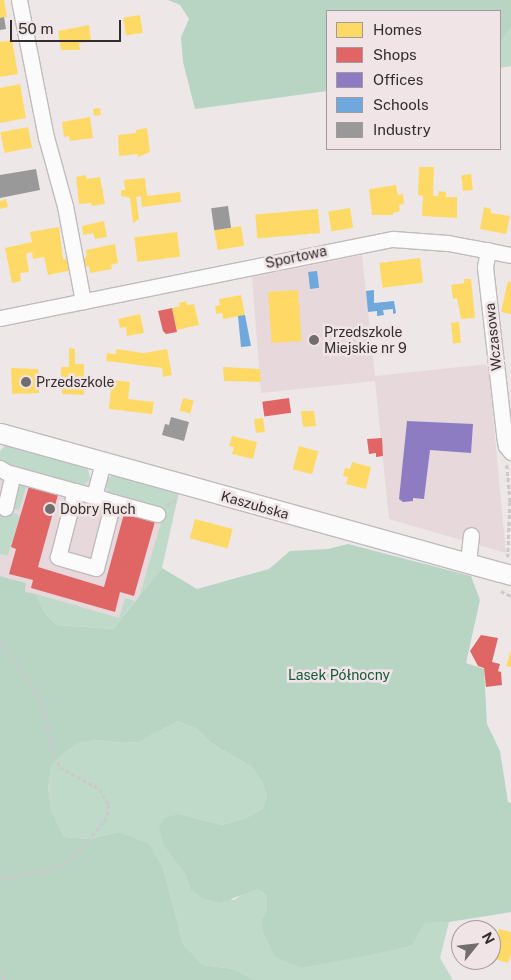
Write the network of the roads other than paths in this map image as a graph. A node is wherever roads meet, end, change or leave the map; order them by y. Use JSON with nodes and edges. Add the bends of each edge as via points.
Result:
{"nodes":[{"id":1,"x":19,"y":0,"type":"edge"},
{"id":2,"x":488,"y":250,"type":"junction"},
{"id":3,"x":511,"y":255,"type":"edge"},
{"id":4,"x":83,"y":300,"type":"junction"},
{"id":5,"x":0,"y":318,"type":"edge"},
{"id":6,"x":0,"y":433,"type":"edge"},
{"id":7,"x":511,"y":452,"type":"edge"},
{"id":8,"x":103,"y":462,"type":"junction"},
{"id":9,"x":7,"y":471,"type":"edge"},
{"id":10,"x":76,"y":491,"type":"junction"},
{"id":11,"x":94,"y":496,"type":"junction"},
{"id":12,"x":113,"y":502,"type":"junction"},
{"id":13,"x":5,"y":508,"type":"dead end"},
{"id":14,"x":157,"y":514,"type":"dead end"},
{"id":15,"x":471,"y":535,"type":"dead end"},
{"id":16,"x":468,"y":563,"type":"junction"},
{"id":17,"x":510,"y":567,"type":"edge"}],
"edges":[{"from":1,"to":4,"type":"street"},
{"from":2,"to":3,"type":"street","name":"Sportowa"},
{"from":2,"to":4,"type":"street","name":"Sportowa","via":[[419,239],[378,240]]},
{"from":2,"to":7,"type":"street","name":"Wczasowa","via":[[485,267],[504,435]]},
{"from":4,"to":5,"type":"street","name":"Sportowa"},
{"from":6,"to":8,"type":"main road","name":"Kaszubska"},
{"from":8,"to":11,"type":"street"},
{"from":8,"to":16,"type":"main road","name":"Kaszubska"},
{"from":9,"to":10,"type":"street"},
{"from":9,"to":13,"type":"street"},
{"from":10,"to":11,"type":"street"},
{"from":10,"to":12,"type":"street","via":[[58,557],[96,568]]},
{"from":11,"to":12,"type":"street"},
{"from":12,"to":14,"type":"street"},
{"from":15,"to":16,"type":"street"},
{"from":16,"to":17,"type":"main road","name":"Kaszubska"}]}
